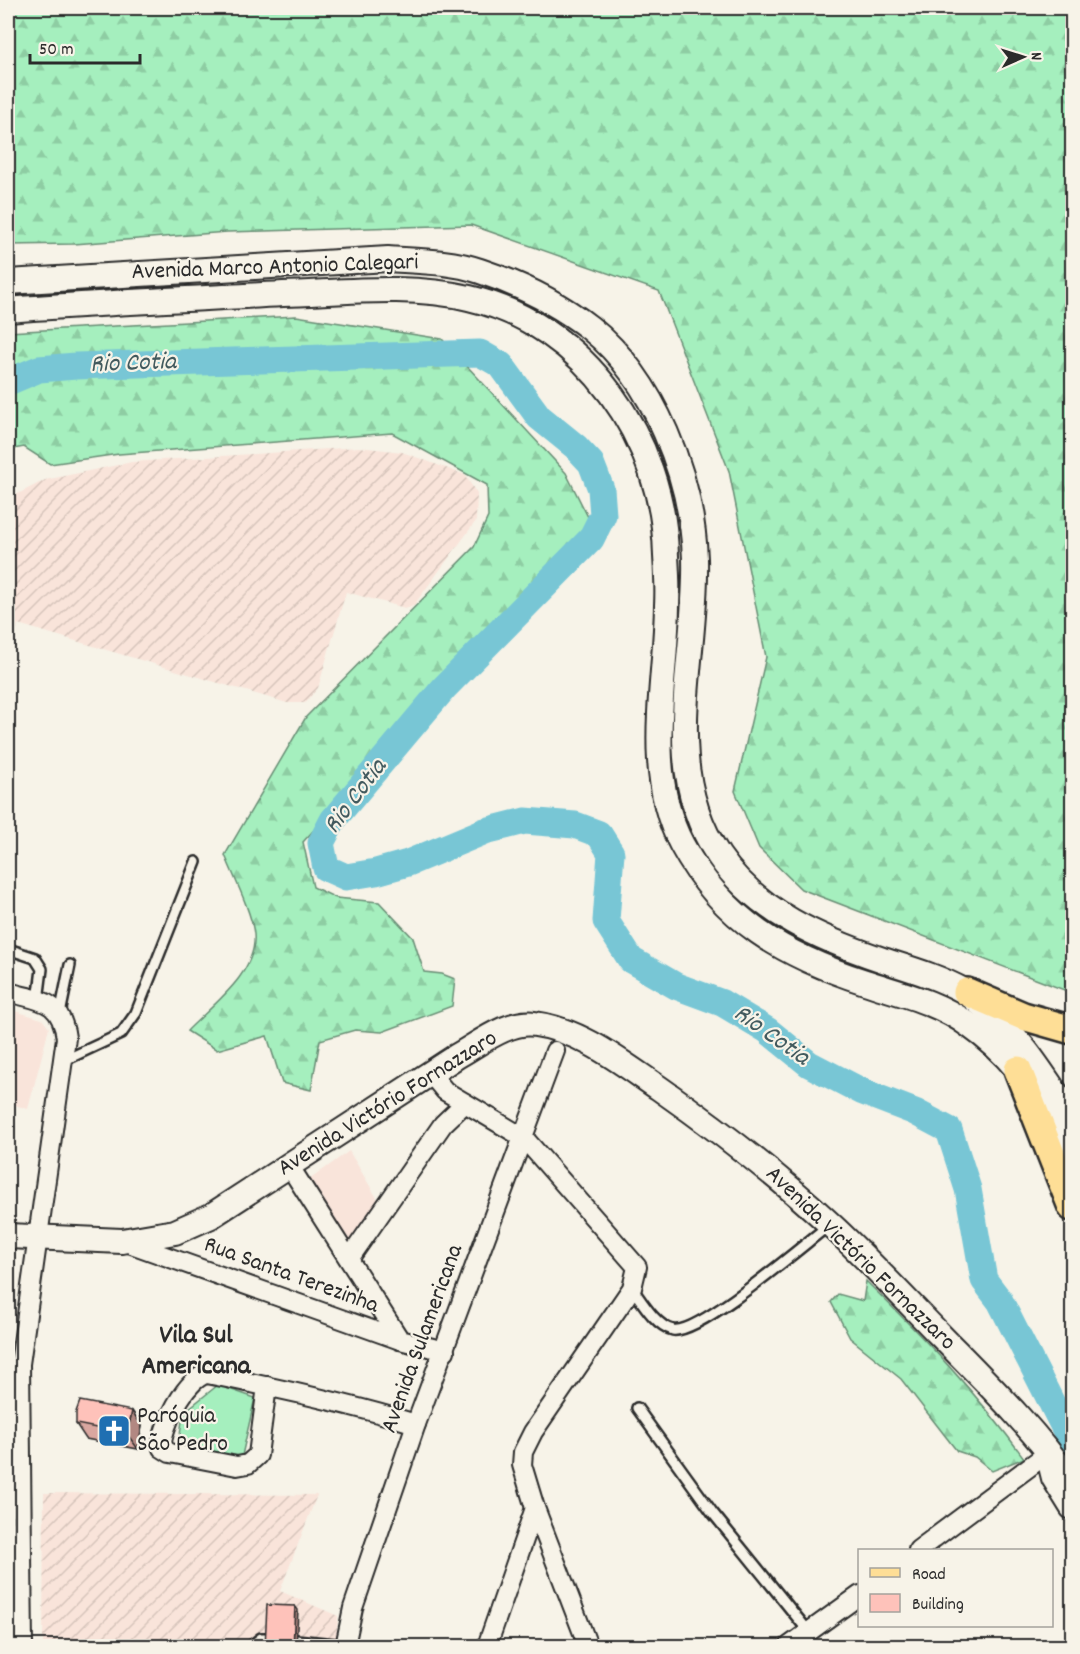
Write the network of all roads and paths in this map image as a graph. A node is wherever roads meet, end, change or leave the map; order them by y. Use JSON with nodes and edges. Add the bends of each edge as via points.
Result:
{"nodes":[{"id":1,"x":8,"y":282,"type":"edge"},
{"id":2,"x":8,"y":310,"type":"edge"},
{"id":3,"x":196,"y":862,"type":"dead end"},
{"id":4,"x":8,"y":949,"type":"edge"},
{"id":5,"x":70,"y":965,"type":"dead end"},
{"id":6,"x":8,"y":992,"type":"edge"},
{"id":7,"x":967,"y":992,"type":"junction"},
{"id":8,"x":50,"y":1006,"type":"junction"},
{"id":9,"x":1072,"y":1030,"type":"edge"},
{"id":10,"x":555,"y":1051,"type":"dead end"},
{"id":11,"x":63,"y":1061,"type":"junction"},
{"id":12,"x":1018,"y":1070,"type":"junction"},
{"id":13,"x":431,"y":1074,"type":"junction"},
{"id":14,"x":465,"y":1103,"type":"junction"},
{"id":15,"x":1072,"y":1117,"type":"edge"},
{"id":16,"x":524,"y":1138,"type":"junction"},
{"id":17,"x":1072,"y":1149,"type":"edge"},
{"id":18,"x":290,"y":1167,"type":"junction"},
{"id":19,"x":1072,"y":1207,"type":"edge"},
{"id":20,"x":830,"y":1224,"type":"junction"},
{"id":21,"x":8,"y":1236,"type":"edge"},
{"id":22,"x":38,"y":1237,"type":"junction"},
{"id":23,"x":122,"y":1241,"type":"junction"},
{"id":24,"x":349,"y":1259,"type":"junction"},
{"id":25,"x":632,"y":1288,"type":"junction"},
{"id":26,"x":400,"y":1340,"type":"junction"},
{"id":27,"x":445,"y":1351,"type":"junction"},
{"id":28,"x":14,"y":1364,"type":"edge"},
{"id":29,"x":267,"y":1386,"type":"junction"},
{"id":30,"x":637,"y":1408,"type":"dead end"},
{"id":31,"x":416,"y":1424,"type":"junction"},
{"id":32,"x":1048,"y":1453,"type":"junction"},
{"id":33,"x":1072,"y":1483,"type":"edge"},
{"id":34,"x":14,"y":1504,"type":"edge"},
{"id":35,"x":1072,"y":1507,"type":"edge"},
{"id":36,"x":535,"y":1508,"type":"junction"},
{"id":37,"x":921,"y":1549,"type":"edge"},
{"id":38,"x":858,"y":1596,"type":"edge"},
{"id":39,"x":15,"y":1611,"type":"edge"},
{"id":40,"x":810,"y":1632,"type":"junction"},
{"id":41,"x":268,"y":1638,"type":"edge"},
{"id":42,"x":296,"y":1640,"type":"edge"},
{"id":43,"x":316,"y":1644,"type":"edge"},
{"id":44,"x":345,"y":1646,"type":"edge"},
{"id":45,"x":23,"y":1647,"type":"edge"},
{"id":46,"x":251,"y":1647,"type":"edge"},
{"id":47,"x":487,"y":1647,"type":"edge"},
{"id":48,"x":588,"y":1647,"type":"edge"},
{"id":49,"x":789,"y":1647,"type":"edge"}],
"edges":[{"from":1,"to":7,"type":"main road","name":"Avenida Marco Antonio Calegari","via":[[388,259],[435,262],[478,270],[518,286],[555,304],[592,330],[652,405],[685,482],[695,560],[684,741],[689,791],[704,830],[719,856],[751,894],[786,919]]},
{"from":2,"to":12,"type":"main road","name":"Avenida Marco Antonio Calegari","via":[[423,291],[470,298],[502,309],[534,324],[573,352],[627,414],[659,496],[666,548],[667,606],[660,753],[666,800],[680,843],[736,917],[757,933],[835,972],[943,1010],[968,1024]]},
{"from":3,"to":11,"type":"lane","via":[[136,1013],[121,1034]]},
{"from":4,"to":8,"type":"lane","via":[[35,958],[42,969]]},
{"from":5,"to":8,"type":"lane"},
{"from":6,"to":8,"type":"street"},
{"from":7,"to":9,"type":"main road","via":[[1023,1016]]},
{"from":7,"to":15,"type":"main road","name":"Avenida Marco Antonio Calegari","via":[[1009,1029],[1034,1058]]},
{"from":8,"to":11,"type":"street","via":[[66,1038]]},
{"from":10,"to":16,"type":"street","name":"Avenida Sulamericana"},
{"from":11,"to":22,"type":"street"},
{"from":12,"to":17,"type":"main road","name":"Avenida Marco Antonio Calegari"},
{"from":12,"to":19,"type":"main road"},
{"from":13,"to":14,"type":"street","via":[[445,1091]]},
{"from":13,"to":18,"type":"main road","name":"Avenida Victório Fornazzaro"},
{"from":13,"to":20,"type":"main road","name":"Avenida Victório Fornazzaro","via":[[516,1025],[533,1023],[559,1029],[616,1058],[705,1120]]},
{"from":14,"to":16,"type":"street"},
{"from":14,"to":24,"type":"street","via":[[443,1124]]},
{"from":16,"to":25,"type":"street","via":[[636,1267]]},
{"from":16,"to":27,"type":"street","name":"Avenida Sulamericana"},
{"from":18,"to":23,"type":"main road","name":"Avenida Victório Fornazzaro","via":[[211,1216],[184,1228]]},
{"from":18,"to":24,"type":"street"},
{"from":20,"to":25,"type":"lane","via":[[732,1302],[690,1328],[676,1331],[664,1327]]},
{"from":20,"to":32,"type":"main road","name":"Avenida Victório Fornazzaro","via":[[984,1378],[1029,1426]]},
{"from":21,"to":22,"type":"main road","name":"Avenida Victório Fornazzaro"},
{"from":22,"to":23,"type":"main road","name":"Avenida Victório Fornazzaro"},
{"from":22,"to":28,"type":"street"},
{"from":23,"to":26,"type":"street","name":"Rua Santa Terezinha"},
{"from":24,"to":26,"type":"street"},
{"from":25,"to":36,"type":"street","via":[[523,1452],[522,1465]]},
{"from":26,"to":27,"type":"street","name":"Rua Santa Terezinha"},
{"from":27,"to":31,"type":"street","name":"Avenida Sulamericana"},
{"from":28,"to":34,"type":"street"},
{"from":29,"to":29,"type":"street","via":[[207,1374],[199,1376],[174,1408],[162,1448],[237,1466],[248,1464],[258,1455]]},
{"from":29,"to":31,"type":"street"},
{"from":30,"to":40,"type":"lane","via":[[712,1512]]},
{"from":31,"to":44,"type":"street","name":"Avenida Sulamericana","via":[[353,1608]]},
{"from":32,"to":33,"type":"main road","name":"Avenida Victório Fornazzaro"},
{"from":32,"to":35,"type":"main road","via":[[1054,1478]]},
{"from":32,"to":37,"type":"street"},
{"from":34,"to":39,"type":"street"},
{"from":36,"to":47,"type":"street"},
{"from":36,"to":48,"type":"street"},
{"from":38,"to":40,"type":"street"},
{"from":39,"to":45,"type":"street"},
{"from":40,"to":49,"type":"street"},
{"from":41,"to":46,"type":"lane","via":[[261,1638]]},
{"from":42,"to":43,"type":"lane"},
{"from":43,"to":44,"type":"lane"}]}
